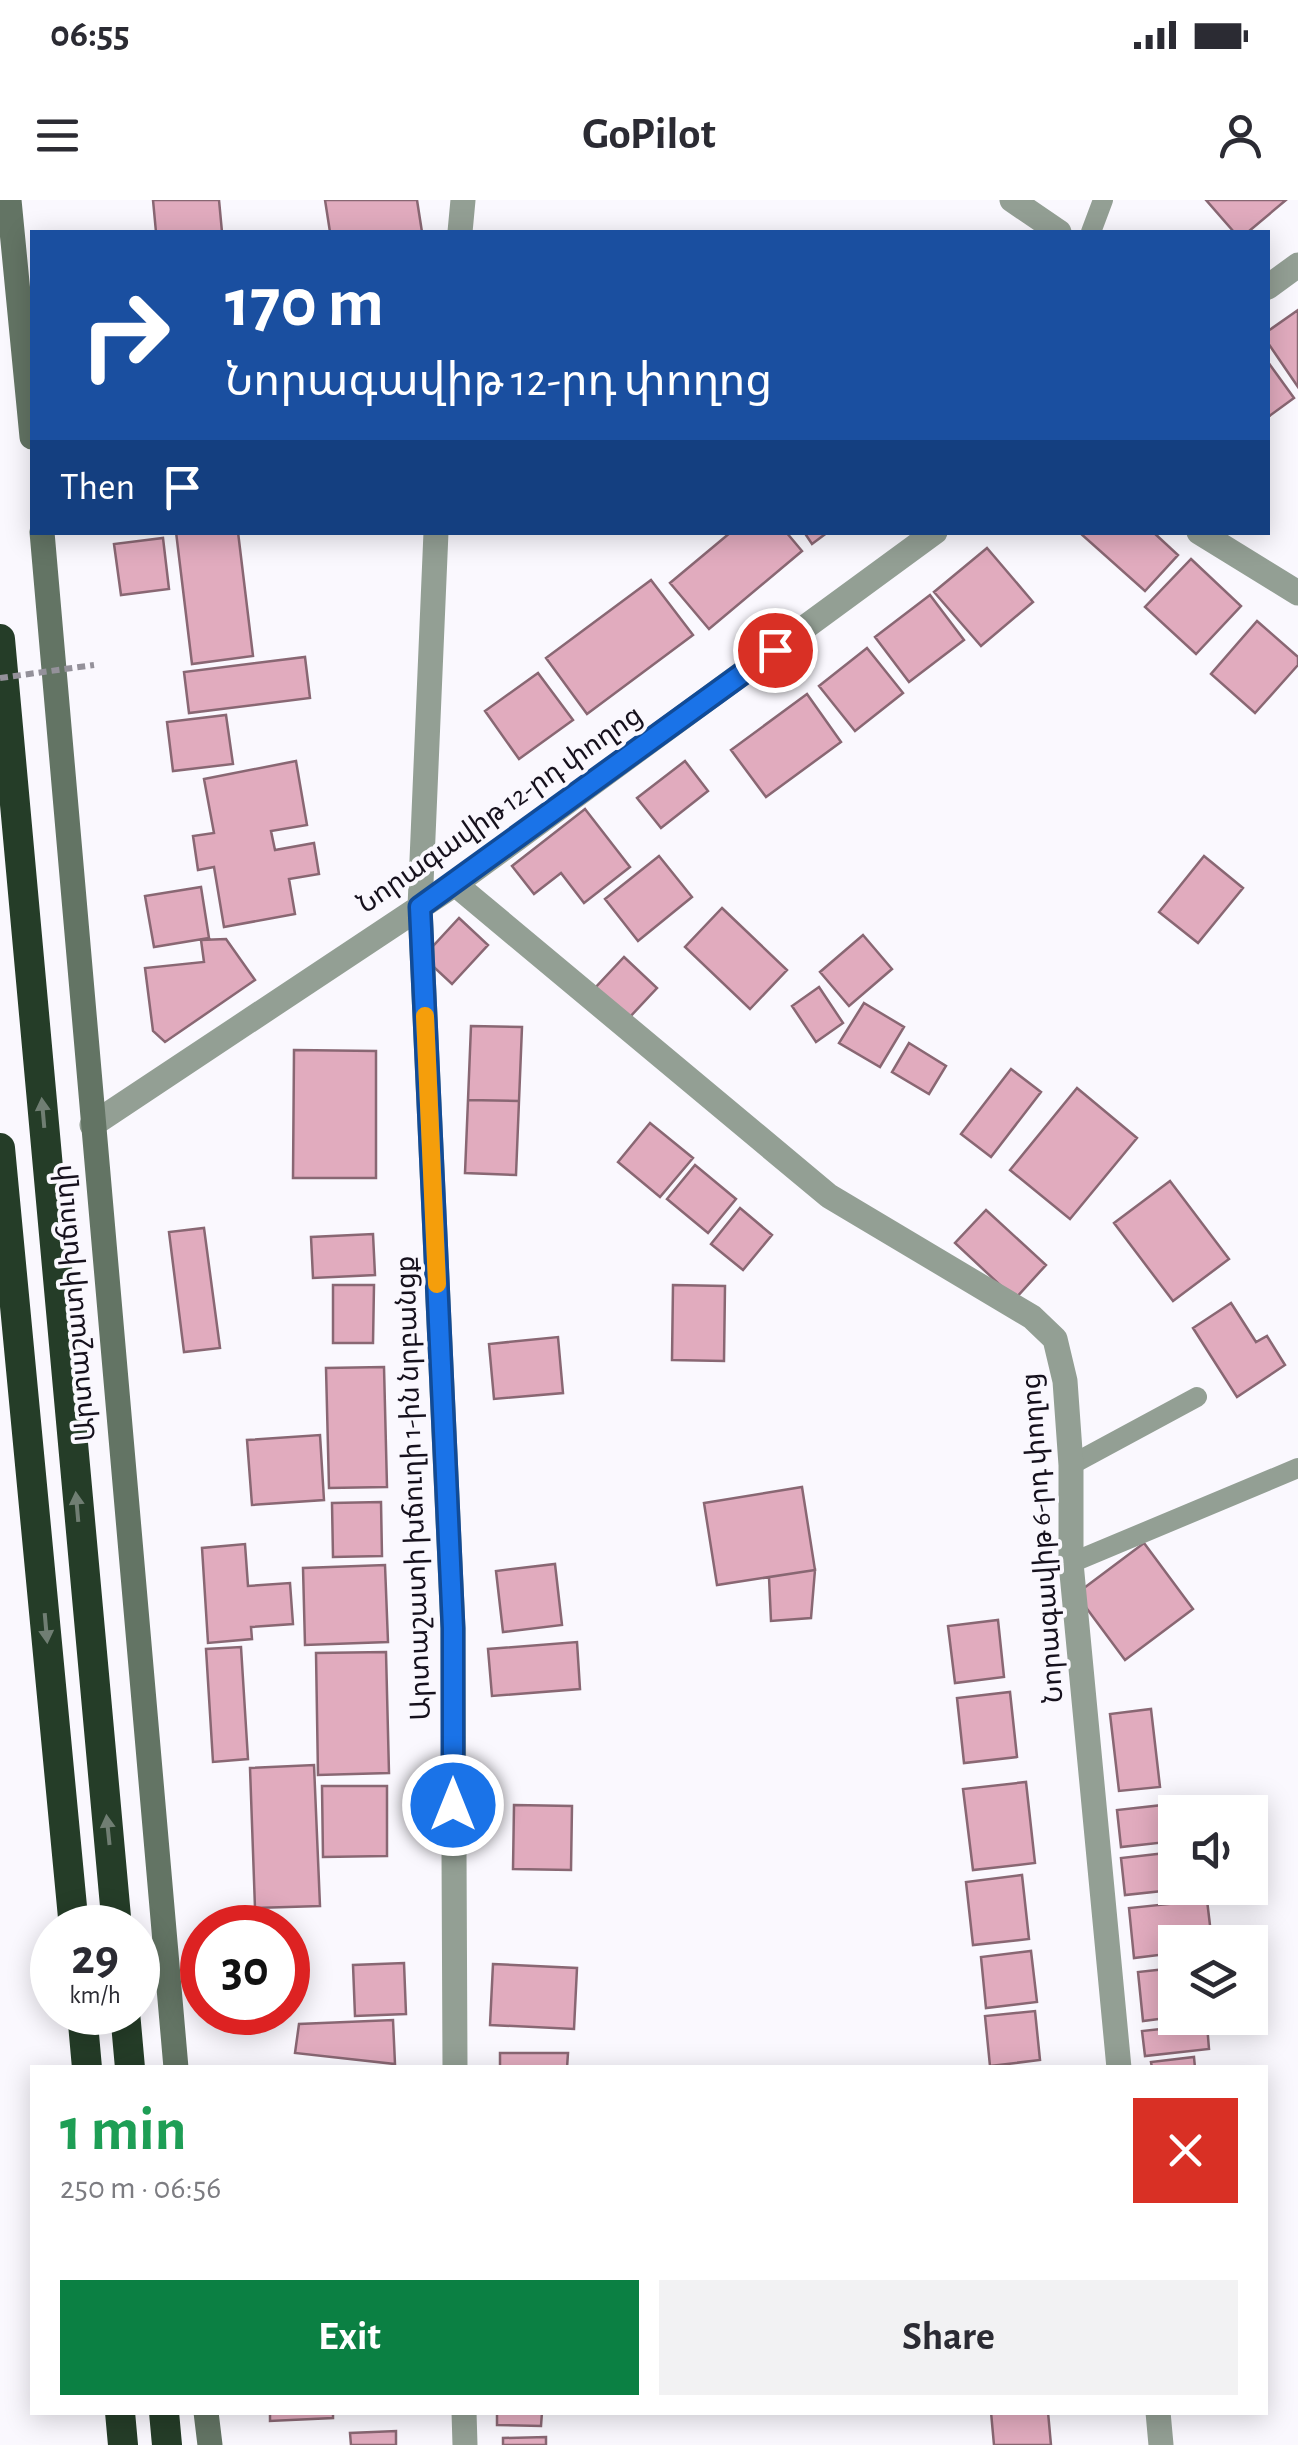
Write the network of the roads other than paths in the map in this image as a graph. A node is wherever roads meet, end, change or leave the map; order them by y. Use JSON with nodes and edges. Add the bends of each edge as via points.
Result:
{"nodes":[{"id":1,"x":9,"y":200,"type":"edge"},
{"id":2,"x":463,"y":200,"type":"edge"},
{"id":3,"x":1012,"y":200,"type":"edge"},
{"id":4,"x":1103,"y":200,"type":"edge"},
{"id":5,"x":460,"y":230,"type":"edge"},
{"id":6,"x":1055,"y":230,"type":"edge"},
{"id":7,"x":1093,"y":230,"type":"edge"},
{"id":8,"x":1298,"y":266,"type":"edge"},
{"id":9,"x":1270,"y":286,"type":"edge"},
{"id":10,"x":30,"y":416,"type":"edge"},
{"id":11,"x":42,"y":535,"type":"edge"},
{"id":12,"x":436,"y":535,"type":"edge"},
{"id":13,"x":931,"y":535,"type":"edge"},
{"id":14,"x":1204,"y":535,"type":"edge"},
{"id":15,"x":1298,"y":592,"type":"edge"},
{"id":16,"x":0,"y":639,"type":"edge"},
{"id":17,"x":455,"y":884,"type":"junction"},
{"id":18,"x":420,"y":907,"type":"junction"},
{"id":19,"x":92,"y":1125,"type":"junction"},
{"id":20,"x":0,"y":1148,"type":"edge"},
{"id":21,"x":0,"y":1341,"type":"edge"},
{"id":22,"x":23,"y":1380,"type":"junction"},
{"id":23,"x":1197,"y":1397,"type":"dead end"},
{"id":24,"x":1071,"y":1465,"type":"junction"},
{"id":25,"x":1298,"y":1468,"type":"edge"},
{"id":26,"x":1071,"y":1562,"type":"junction"},
{"id":27,"x":72,"y":1905,"type":"edge"},
{"id":28,"x":115,"y":1905,"type":"edge"},
{"id":29,"x":84,"y":2035,"type":"edge"},
{"id":30,"x":127,"y":2035,"type":"edge"},
{"id":31,"x":87,"y":2065,"type":"edge"},
{"id":32,"x":130,"y":2065,"type":"edge"},
{"id":33,"x":176,"y":2065,"type":"edge"},
{"id":34,"x":456,"y":2065,"type":"edge"},
{"id":35,"x":1120,"y":2065,"type":"edge"},
{"id":36,"x":120,"y":2415,"type":"edge"},
{"id":37,"x":164,"y":2415,"type":"edge"},
{"id":38,"x":206,"y":2415,"type":"edge"},
{"id":39,"x":464,"y":2415,"type":"edge"},
{"id":40,"x":1158,"y":2415,"type":"edge"},
{"id":41,"x":123,"y":2445,"type":"edge"},
{"id":42,"x":167,"y":2445,"type":"edge"},
{"id":43,"x":210,"y":2445,"type":"edge"},
{"id":44,"x":466,"y":2445,"type":"edge"},
{"id":45,"x":1161,"y":2445,"type":"edge"}],
"edges":[{"from":1,"to":10,"type":"street"},
{"from":2,"to":5,"type":"street"},
{"from":3,"to":6,"type":"street"},
{"from":4,"to":7,"type":"lane"},
{"from":8,"to":9,"type":"street"},
{"from":11,"to":19,"type":"street","name":"Արտաշատի խճուղի"},
{"from":12,"to":18,"type":"street","name":"Արտաշատի խճուղի 1-ին նրբանցք"},
{"from":13,"to":17,"type":"street","name":"Նորագավիթ 12-րդ փողոց"},
{"from":14,"to":15,"type":"street"},
{"from":28,"to":16,"type":"highway","name":"Արտաշատի խճուղի","one_way":true},
{"from":17,"to":18,"type":"street","name":"Նորագավիթ 12-րդ փողոց"},
{"from":17,"to":24,"type":"street","name":"Նորագավիթ 6-րդ փողոց","via":[[829,1196],[1056,1339]]},
{"from":18,"to":19,"type":"street","name":"Նորագավիթ 12-րդ փողոց"},
{"from":18,"to":34,"type":"street","name":"Արտաշատի խճուղի 1-ին նրբանցք","via":[[453,1628]]},
{"from":19,"to":33,"type":"street","name":"Արտաշատի խճուղի"},
{"from":20,"to":22,"type":"highway"},
{"from":21,"to":22,"type":"lane"},
{"from":22,"to":27,"type":"highway","one_way":true},
{"from":23,"to":24,"type":"lane"},
{"from":24,"to":26,"type":"street","name":"Նորագավիթ 6-րդ փողոց"},
{"from":25,"to":26,"type":"lane"},
{"from":26,"to":35,"type":"street","name":"Նորագավիթ 6-րդ փողոց"},
{"from":29,"to":31,"type":"highway"},
{"from":30,"to":32,"type":"highway"},
{"from":36,"to":41,"type":"highway"},
{"from":37,"to":42,"type":"highway"},
{"from":38,"to":43,"type":"street"},
{"from":39,"to":44,"type":"street"},
{"from":40,"to":45,"type":"street"}]}
